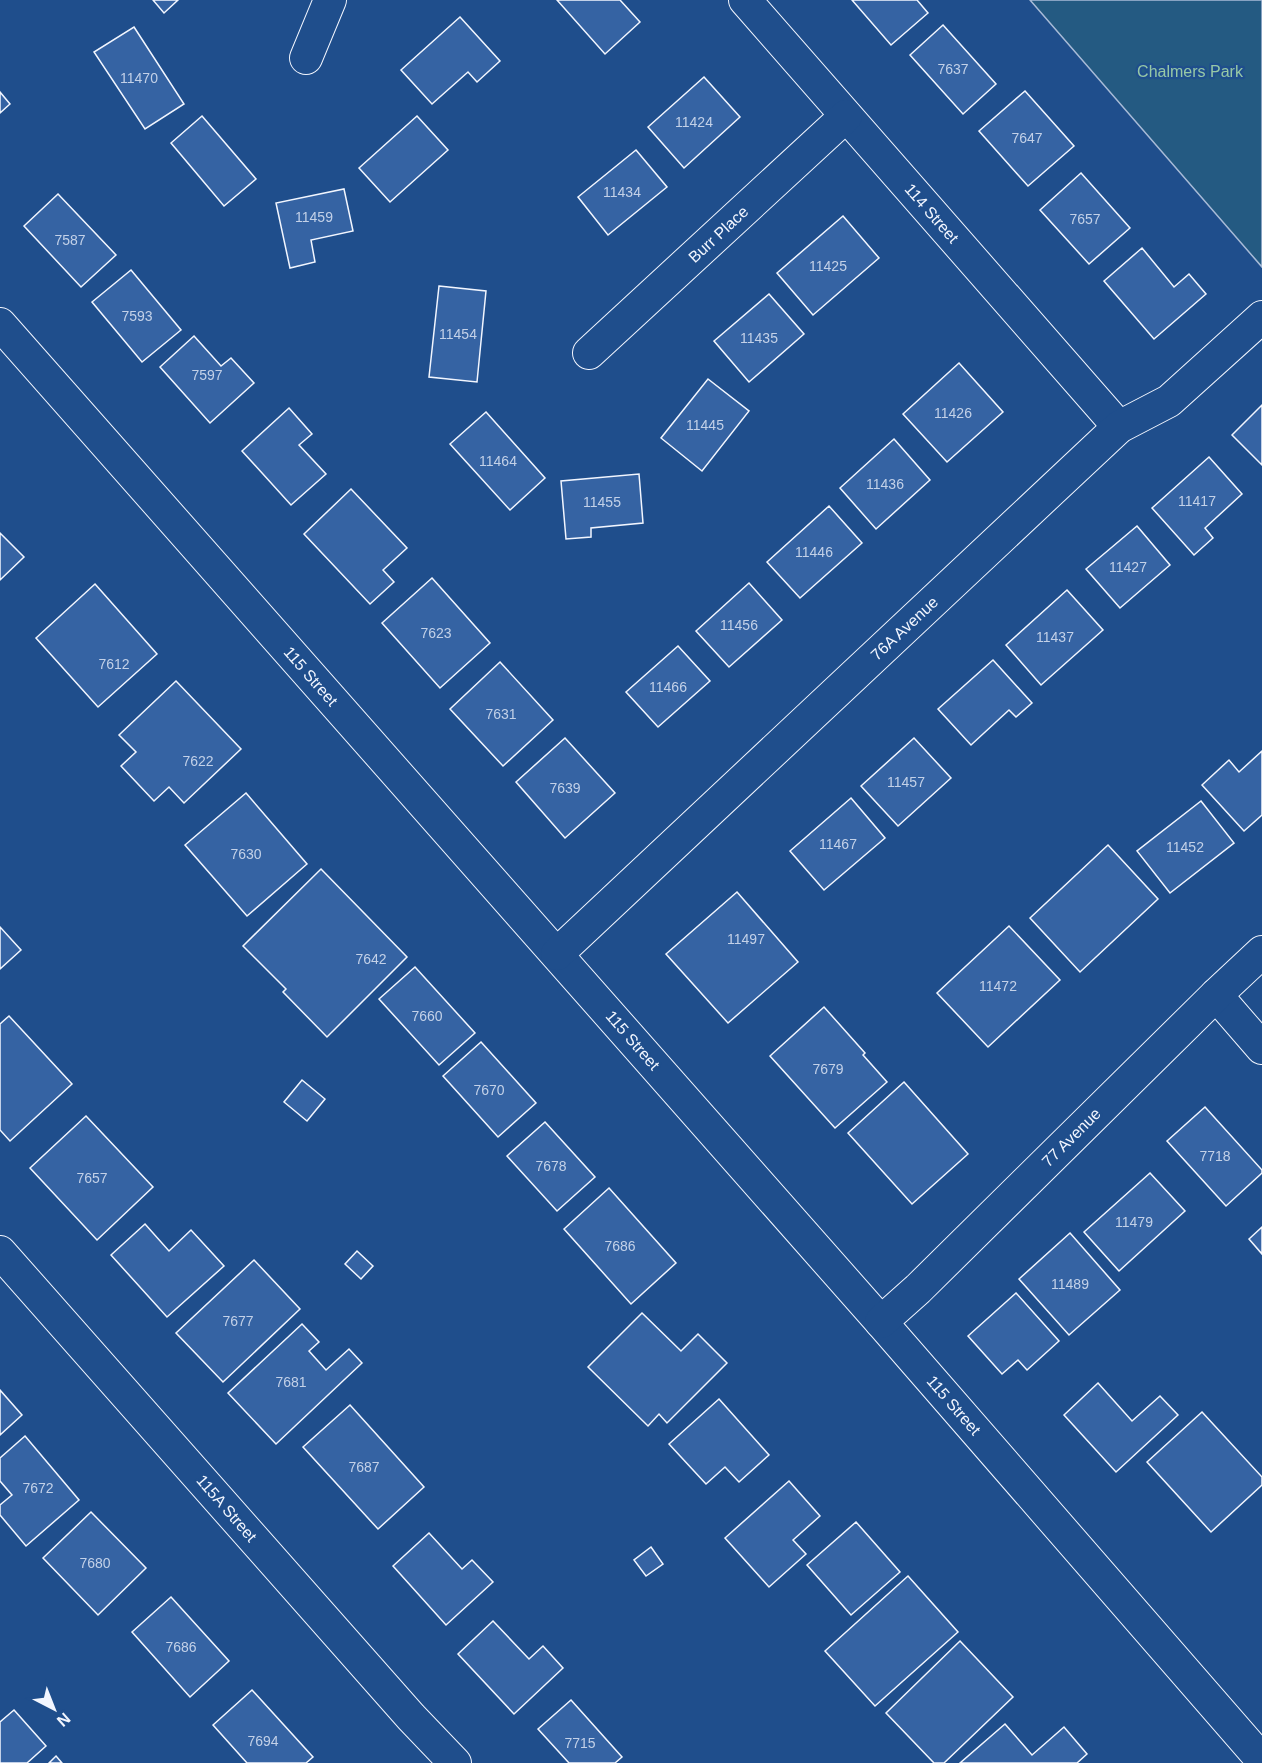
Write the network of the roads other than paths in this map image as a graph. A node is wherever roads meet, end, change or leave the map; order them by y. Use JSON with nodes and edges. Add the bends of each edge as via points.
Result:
{"nodes":[{"id":1,"x":330,"y":0,"type":"edge"},
{"id":2,"x":745,"y":0,"type":"edge"},
{"id":3,"x":306,"y":58,"type":"dead end"},
{"id":4,"x":846,"y":116,"type":"junction"},
{"id":5,"x":1262,"y":317,"type":"edge"},
{"id":6,"x":0,"y":324,"type":"edge"},
{"id":7,"x":589,"y":353,"type":"dead end"},
{"id":8,"x":1119,"y":427,"type":"junction"},
{"id":9,"x":1262,"y":952,"type":"edge"},
{"id":10,"x":557,"y":954,"type":"junction"},
{"id":11,"x":1216,"y":995,"type":"junction"},
{"id":12,"x":1262,"y":1048,"type":"edge"},
{"id":13,"x":0,"y":1252,"type":"edge"},
{"id":14,"x":881,"y":1322,"type":"junction"},
{"id":15,"x":1262,"y":1760,"type":"edge"},
{"id":16,"x":455,"y":1763,"type":"edge"}],
"edges":[{"from":1,"to":3,"type":"street"},
{"from":2,"to":4,"type":"street","name":"114 Street"},
{"from":4,"to":7,"type":"street","name":"Burr Place"},
{"from":4,"to":8,"type":"street","name":"114 Street"},
{"from":5,"to":8,"type":"street","name":"76A Avenue","via":[[1169,401]]},
{"from":6,"to":10,"type":"street","name":"115 Street"},
{"from":8,"to":10,"type":"street","name":"76A Avenue"},
{"from":9,"to":11,"type":"street","name":"77 Avenue"},
{"from":10,"to":14,"type":"street","name":"115 Street"},
{"from":11,"to":12,"type":"street"},
{"from":11,"to":14,"type":"street","name":"77 Avenue"},
{"from":13,"to":16,"type":"street","name":"115A Street"},
{"from":14,"to":15,"type":"street","name":"115 Street"}]}
